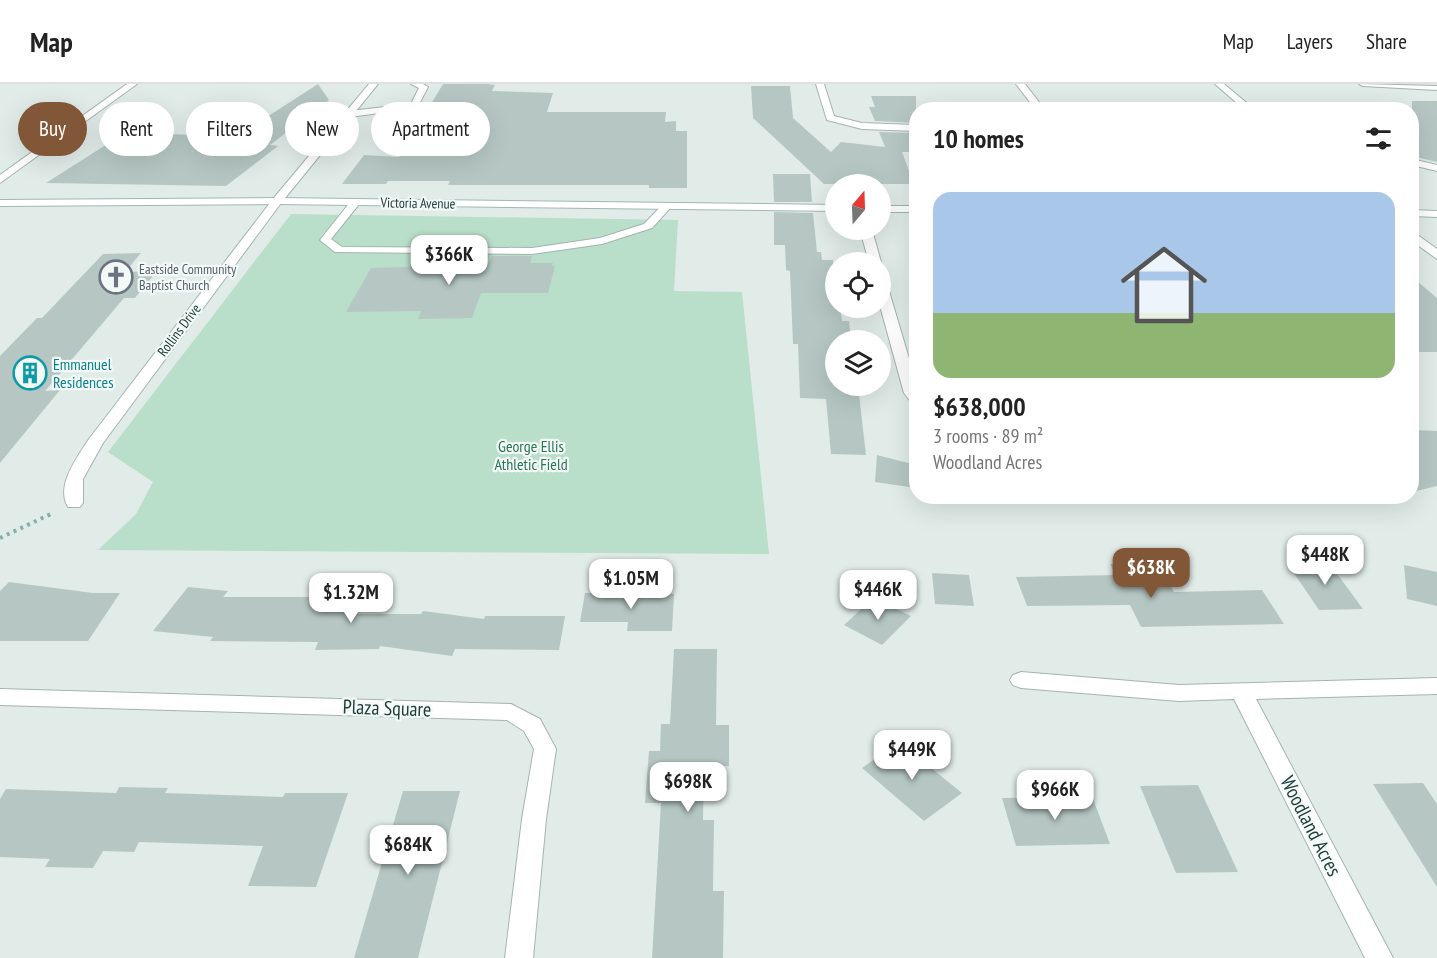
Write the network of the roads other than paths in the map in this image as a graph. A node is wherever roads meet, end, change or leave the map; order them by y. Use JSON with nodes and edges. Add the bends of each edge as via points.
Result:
{"nodes":[{"id":1,"x":133,"y":84,"type":"edge"},
{"id":2,"x":374,"y":84,"type":"edge"},
{"id":3,"x":415,"y":84,"type":"edge"},
{"id":4,"x":820,"y":84,"type":"edge"},
{"id":5,"x":1020,"y":84,"type":"edge"},
{"id":6,"x":1219,"y":84,"type":"edge"},
{"id":7,"x":1363,"y":84,"type":"edge"},
{"id":8,"x":1437,"y":88,"type":"edge"},
{"id":9,"x":1035,"y":102,"type":"edge"},
{"id":10,"x":1241,"y":102,"type":"edge"},
{"id":11,"x":359,"y":103,"type":"edge"},
{"id":12,"x":359,"y":113,"type":"edge"},
{"id":13,"x":909,"y":128,"type":"edge"},
{"id":14,"x":315,"y":156,"type":"edge"},
{"id":15,"x":1419,"y":164,"type":"edge"},
{"id":16,"x":1437,"y":168,"type":"edge"},
{"id":17,"x":0,"y":180,"type":"edge"},
{"id":18,"x":277,"y":201,"type":"junction"},
{"id":19,"x":0,"y":203,"type":"edge"},
{"id":20,"x":355,"y":203,"type":"junction"},
{"id":21,"x":668,"y":206,"type":"junction"},
{"id":22,"x":825,"y":208,"type":"edge"},
{"id":23,"x":891,"y":209,"type":"edge"},
{"id":24,"x":909,"y":209,"type":"edge"},
{"id":25,"x":1419,"y":213,"type":"edge"},
{"id":26,"x":1437,"y":213,"type":"edge"},
{"id":27,"x":1419,"y":241,"type":"edge"},
{"id":28,"x":1437,"y":255,"type":"edge"},
{"id":29,"x":891,"y":318,"type":"edge"},
{"id":30,"x":909,"y":382,"type":"edge"},
{"id":31,"x":74,"y":503,"type":"road end"},
{"id":32,"x":1021,"y":680,"type":"dead end"},
{"id":33,"x":1437,"y":686,"type":"edge"},
{"id":34,"x":1242,"y":693,"type":"junction"},
{"id":35,"x":0,"y":697,"type":"edge"},
{"id":36,"x":519,"y":958,"type":"edge"},
{"id":37,"x":1379,"y":958,"type":"edge"}],
"edges":[{"from":1,"to":17,"type":"street"},
{"from":2,"to":11,"type":"street","name":"Rollins Drive"},
{"from":3,"to":12,"type":"lane","via":[[424,87],[414,106]]},
{"from":4,"to":13,"type":"street","via":[[830,118],[866,126]]},
{"from":5,"to":9,"type":"street"},
{"from":6,"to":10,"type":"street"},
{"from":7,"to":8,"type":"lane"},
{"from":14,"to":18,"type":"street","name":"Rollins Drive"},
{"from":15,"to":16,"type":"lane"},
{"from":18,"to":19,"type":"street","name":"Victoria Avenue"},
{"from":18,"to":20,"type":"street","name":"Victoria Avenue"},
{"from":18,"to":31,"type":"street","name":"Rollins Drive","via":[[95,442],[74,479]]},
{"from":20,"to":21,"type":"street","name":"Victoria Avenue"},
{"from":20,"to":21,"type":"lane","via":[[325,240],[339,250],[532,251],[602,241],[648,226]]},
{"from":21,"to":22,"type":"street","name":"Victoria Avenue"},
{"from":23,"to":24,"type":"street"},
{"from":25,"to":26,"type":"street"},
{"from":27,"to":28,"type":"street"},
{"from":29,"to":30,"type":"street"},
{"from":32,"to":34,"type":"street","via":[[1179,693]]},
{"from":33,"to":34,"type":"street"},
{"from":34,"to":37,"type":"street","name":"Woodland Acres"},
{"from":35,"to":36,"type":"street","name":"Plaza Square","via":[[511,712],[532,725],[545,749]]}]}
